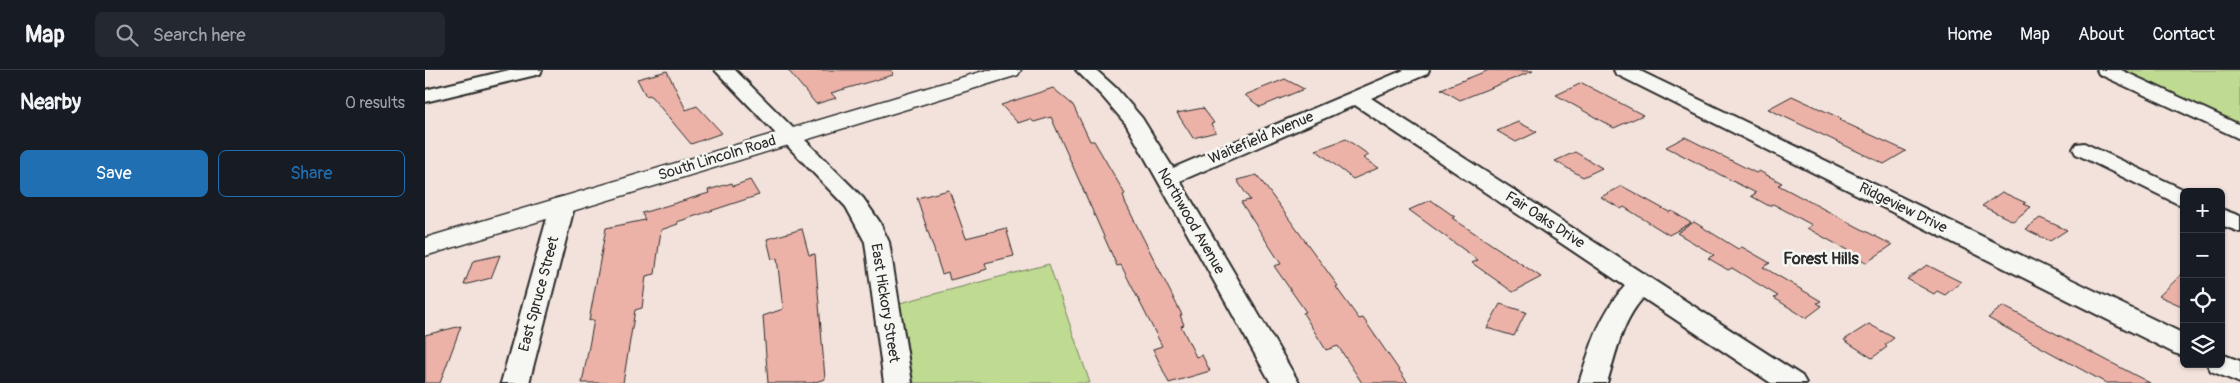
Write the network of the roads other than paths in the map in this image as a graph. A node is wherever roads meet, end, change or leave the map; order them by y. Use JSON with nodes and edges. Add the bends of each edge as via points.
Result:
{"nodes":[{"id":1,"x":533,"y":70,"type":"edge"},
{"id":2,"x":724,"y":70,"type":"edge"},
{"id":3,"x":1010,"y":70,"type":"edge"},
{"id":4,"x":1085,"y":70,"type":"edge"},
{"id":5,"x":1420,"y":70,"type":"edge"},
{"id":6,"x":1623,"y":70,"type":"edge"},
{"id":7,"x":2106,"y":70,"type":"edge"},
{"id":8,"x":425,"y":96,"type":"edge"},
{"id":9,"x":1356,"y":97,"type":"junction"},
{"id":10,"x":2240,"y":133,"type":"edge"},
{"id":11,"x":788,"y":136,"type":"junction"},
{"id":12,"x":2084,"y":149,"type":"dead end"},
{"id":13,"x":1167,"y":179,"type":"junction"},
{"id":14,"x":2180,"y":196,"type":"edge"},
{"id":15,"x":563,"y":204,"type":"junction"},
{"id":16,"x":2225,"y":218,"type":"edge"},
{"id":17,"x":2240,"y":225,"type":"edge"},
{"id":18,"x":425,"y":247,"type":"edge"},
{"id":19,"x":1643,"y":283,"type":"junction"},
{"id":20,"x":2180,"y":344,"type":"edge"},
{"id":21,"x":2225,"y":366,"type":"edge"},
{"id":22,"x":2240,"y":373,"type":"edge"},
{"id":23,"x":515,"y":383,"type":"edge"},
{"id":24,"x":899,"y":383,"type":"edge"},
{"id":25,"x":1285,"y":383,"type":"edge"},
{"id":26,"x":1593,"y":383,"type":"edge"},
{"id":27,"x":1792,"y":383,"type":"edge"}],
"edges":[{"from":1,"to":8,"type":"street"},
{"from":2,"to":11,"type":"street","name":"East Hickory Street"},
{"from":3,"to":11,"type":"street","name":"South Lincoln Road"},
{"from":4,"to":13,"type":"street","name":"Northwood Avenue","via":[[1135,122]]},
{"from":5,"to":9,"type":"street"},
{"from":6,"to":20,"type":"street","name":"Ridgeview Drive"},
{"from":7,"to":10,"type":"street"},
{"from":9,"to":13,"type":"street","name":"Waitefield Avenue"},
{"from":9,"to":19,"type":"street","name":"Fair Oaks Drive"},
{"from":11,"to":15,"type":"street","name":"South Lincoln Road"},
{"from":11,"to":24,"type":"street","name":"East Hickory Street","via":[[855,203],[877,242]]},
{"from":12,"to":14,"type":"street"},
{"from":13,"to":25,"type":"street","name":"Northwood Avenue"},
{"from":15,"to":18,"type":"street","name":"South Lincoln Road"},
{"from":15,"to":23,"type":"street","name":"East Spruce Street"},
{"from":16,"to":17,"type":"street"},
{"from":19,"to":26,"type":"street","via":[[1623,304],[1609,332]]},
{"from":19,"to":27,"type":"street","name":"Fair Oaks Drive"},
{"from":21,"to":22,"type":"street"}]}
